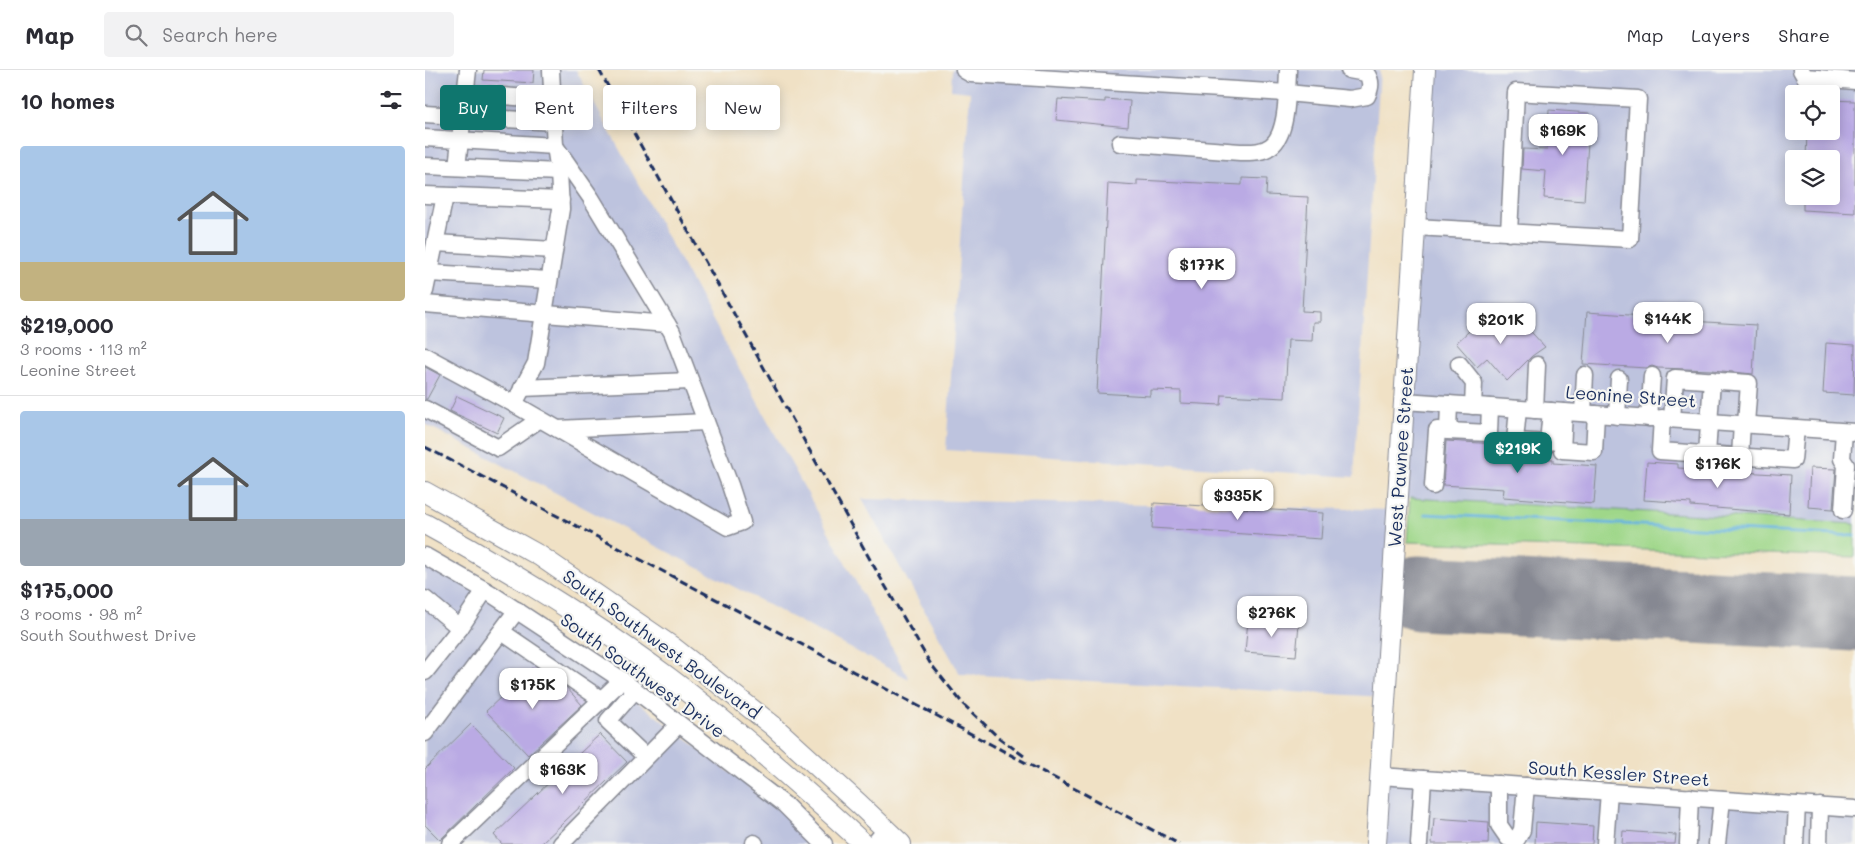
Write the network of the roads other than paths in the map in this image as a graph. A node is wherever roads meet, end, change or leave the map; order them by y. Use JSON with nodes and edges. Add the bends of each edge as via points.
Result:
{"nodes":[{"id":1,"x":467,"y":70,"type":"edge"},
{"id":2,"x":551,"y":70,"type":"edge"},
{"id":3,"x":964,"y":70,"type":"edge"},
{"id":4,"x":1288,"y":70,"type":"edge"},
{"id":5,"x":1349,"y":70,"type":"edge"},
{"id":6,"x":1425,"y":70,"type":"edge"},
{"id":7,"x":1801,"y":70,"type":"edge"},
{"id":8,"x":1847,"y":77,"type":"edge"},
{"id":9,"x":466,"y":85,"type":"edge"},
{"id":10,"x":552,"y":85,"type":"edge"},
{"id":11,"x":1287,"y":93,"type":"junction"},
{"id":12,"x":425,"y":114,"type":"edge"},
{"id":13,"x":440,"y":115,"type":"edge"},
{"id":14,"x":460,"y":130,"type":"edge"},
{"id":15,"x":554,"y":130,"type":"edge"},
{"id":16,"x":425,"y":138,"type":"edge"},
{"id":17,"x":459,"y":140,"type":"junction"},
{"id":18,"x":1120,"y":143,"type":"dead end"},
{"id":19,"x":555,"y":146,"type":"junction"},
{"id":20,"x":425,"y":166,"type":"edge"},
{"id":21,"x":457,"y":167,"type":"junction"},
{"id":22,"x":559,"y":172,"type":"junction"},
{"id":23,"x":425,"y":195,"type":"edge"},
{"id":24,"x":445,"y":196,"type":"junction"},
{"id":25,"x":561,"y":200,"type":"junction"},
{"id":26,"x":1415,"y":228,"type":"junction"},
{"id":27,"x":1509,"y":233,"type":"junction"},
{"id":28,"x":435,"y":243,"type":"junction"},
{"id":29,"x":555,"y":250,"type":"junction"},
{"id":30,"x":429,"y":272,"type":"junction"},
{"id":31,"x":549,"y":280,"type":"junction"},
{"id":32,"x":425,"y":291,"type":"edge"},
{"id":33,"x":425,"y":304,"type":"edge"},
{"id":34,"x":544,"y":315,"type":"junction"},
{"id":35,"x":667,"y":324,"type":"junction"},
{"id":36,"x":425,"y":356,"type":"edge"},
{"id":37,"x":1459,"y":364,"type":"dead end"},
{"id":38,"x":1537,"y":365,"type":"dead end"},
{"id":39,"x":1585,"y":375,"type":"dead end"},
{"id":40,"x":1652,"y":376,"type":"dead end"},
{"id":41,"x":1619,"y":379,"type":"dead end"},
{"id":42,"x":1712,"y":380,"type":"junction"},
{"id":43,"x":690,"y":381,"type":"junction"},
{"id":44,"x":522,"y":388,"type":"junction"},
{"id":45,"x":1404,"y":401,"type":"junction"},
{"id":46,"x":514,"y":404,"type":"junction"},
{"id":47,"x":1449,"y":404,"type":"junction"},
{"id":48,"x":1473,"y":406,"type":"junction"},
{"id":49,"x":1490,"y":407,"type":"junction"},
{"id":50,"x":425,"y":409,"type":"edge"},
{"id":51,"x":1518,"y":409,"type":"junction"},
{"id":52,"x":1550,"y":411,"type":"junction"},
{"id":53,"x":1589,"y":414,"type":"junction"},
{"id":54,"x":1617,"y":416,"type":"junction"},
{"id":55,"x":540,"y":418,"type":"junction"},
{"id":56,"x":1661,"y":418,"type":"junction"},
{"id":57,"x":706,"y":422,"type":"junction"},
{"id":58,"x":1710,"y":422,"type":"junction"},
{"id":59,"x":1744,"y":424,"type":"junction"},
{"id":60,"x":1796,"y":428,"type":"junction"},
{"id":61,"x":558,"y":429,"type":"junction"},
{"id":62,"x":1447,"y":431,"type":"junction"},
{"id":63,"x":1850,"y":432,"type":"edge"},
{"id":64,"x":1707,"y":454,"type":"junction"},
{"id":65,"x":1740,"y":456,"type":"junction"},
{"id":66,"x":1433,"y":486,"type":"dead end"},
{"id":67,"x":425,"y":492,"type":"edge"},
{"id":68,"x":1843,"y":510,"type":"dead end"},
{"id":69,"x":425,"y":524,"type":"edge"},
{"id":70,"x":425,"y":556,"type":"edge"},
{"id":71,"x":485,"y":590,"type":"junction"},
{"id":72,"x":425,"y":599,"type":"edge"},
{"id":73,"x":517,"y":610,"type":"junction"},
{"id":74,"x":460,"y":628,"type":"junction"},
{"id":75,"x":502,"y":632,"type":"junction"},
{"id":76,"x":425,"y":672,"type":"edge"},
{"id":77,"x":622,"y":680,"type":"junction"},
{"id":78,"x":635,"y":690,"type":"junction"},
{"id":79,"x":602,"y":700,"type":"junction"},
{"id":80,"x":679,"y":724,"type":"junction"},
{"id":81,"x":425,"y":733,"type":"edge"},
{"id":82,"x":646,"y":757,"type":"junction"},
{"id":83,"x":1380,"y":776,"type":"junction"},
{"id":84,"x":1423,"y":779,"type":"junction"},
{"id":85,"x":1499,"y":784,"type":"junction"},
{"id":86,"x":1526,"y":786,"type":"junction"},
{"id":87,"x":1609,"y":792,"type":"junction"},
{"id":88,"x":1690,"y":797,"type":"junction"},
{"id":89,"x":1721,"y":800,"type":"junction"},
{"id":90,"x":1797,"y":805,"type":"junction"},
{"id":91,"x":1820,"y":806,"type":"junction"},
{"id":92,"x":1855,"y":809,"type":"edge"},
{"id":93,"x":880,"y":837,"type":"edge"},
{"id":94,"x":1517,"y":842,"type":"edge"},
{"id":95,"x":450,"y":844,"type":"edge"},
{"id":96,"x":561,"y":844,"type":"edge"},
{"id":97,"x":824,"y":844,"type":"edge"},
{"id":98,"x":864,"y":844,"type":"edge"},
{"id":99,"x":901,"y":844,"type":"edge"},
{"id":100,"x":1376,"y":844,"type":"edge"},
{"id":101,"x":1419,"y":844,"type":"edge"},
{"id":102,"x":1605,"y":844,"type":"edge"},
{"id":103,"x":1688,"y":844,"type":"edge"},
{"id":104,"x":1717,"y":844,"type":"edge"},
{"id":105,"x":1795,"y":844,"type":"edge"},
{"id":106,"x":1819,"y":844,"type":"edge"}],
"edges":[{"from":1,"to":9,"type":"street"},
{"from":2,"to":10,"type":"street"},
{"from":3,"to":11,"type":"street","via":[[971,74]]},
{"from":4,"to":11,"type":"street"},
{"from":5,"to":11,"type":"street","via":[[1366,73],[1370,78],[1367,96],[1350,99]]},
{"from":6,"to":26,"type":"main road","name":"West Pawnee Street"},
{"from":7,"to":8,"type":"street","via":[[1805,77]]},
{"from":11,"to":18,"type":"street","via":[[1281,132],[1272,146],[1258,152]]},
{"from":12,"to":13,"type":"street"},
{"from":14,"to":17,"type":"street"},
{"from":15,"to":19,"type":"street"},
{"from":16,"to":17,"type":"street"},
{"from":17,"to":19,"type":"street"},
{"from":17,"to":21,"type":"street"},
{"from":19,"to":22,"type":"street"},
{"from":19,"to":35,"type":"street","via":[[591,198]]},
{"from":20,"to":21,"type":"street"},
{"from":21,"to":22,"type":"street"},
{"from":22,"to":25,"type":"street"},
{"from":23,"to":24,"type":"street"},
{"from":24,"to":25,"type":"street"},
{"from":24,"to":28,"type":"street"},
{"from":25,"to":29,"type":"street"},
{"from":26,"to":27,"type":"street"},
{"from":26,"to":45,"type":"main road","name":"West Pawnee Street"},
{"from":27,"to":27,"type":"street","via":[[1630,239],[1638,100],[1516,92]]},
{"from":28,"to":29,"type":"street"},
{"from":28,"to":30,"type":"street"},
{"from":29,"to":31,"type":"street"},
{"from":30,"to":31,"type":"street"},
{"from":30,"to":32,"type":"street"},
{"from":31,"to":34,"type":"street"},
{"from":33,"to":34,"type":"street"},
{"from":34,"to":35,"type":"street"},
{"from":34,"to":44,"type":"street","via":[[535,363]]},
{"from":35,"to":43,"type":"street"},
{"from":36,"to":46,"type":"street"},
{"from":37,"to":48,"type":"street","via":[[1474,383]]},
{"from":38,"to":52,"type":"street"},
{"from":39,"to":53,"type":"street"},
{"from":40,"to":56,"type":"street"},
{"from":41,"to":54,"type":"street"},
{"from":42,"to":56,"type":"street","via":[[1675,378]]},
{"from":42,"to":58,"type":"street"},
{"from":42,"to":59,"type":"street","via":[[1749,383]]},
{"from":43,"to":44,"type":"street"},
{"from":43,"to":57,"type":"street"},
{"from":44,"to":46,"type":"street"},
{"from":45,"to":47,"type":"street","name":"Leonine Street"},
{"from":45,"to":83,"type":"main road","name":"West Pawnee Street"},
{"from":46,"to":55,"type":"street"},
{"from":47,"to":48,"type":"street","name":"Leonine Street"},
{"from":47,"to":62,"type":"street"},
{"from":48,"to":49,"type":"street","name":"Leonine Street"},
{"from":49,"to":51,"type":"street","name":"Leonine Street"},
{"from":49,"to":62,"type":"street","via":[[1489,433]]},
{"from":50,"to":55,"type":"street","via":[[498,448]]},
{"from":51,"to":52,"type":"street","name":"Leonine Street"},
{"from":51,"to":52,"type":"street","via":[[1515,441],[1548,443]]},
{"from":52,"to":53,"type":"street","name":"Leonine Street"},
{"from":52,"to":53,"type":"street","via":[[1562,450],[1593,452]]},
{"from":53,"to":54,"type":"street","name":"Leonine Street"},
{"from":54,"to":56,"type":"street","name":"Leonine Street"},
{"from":55,"to":61,"type":"street"},
{"from":56,"to":58,"type":"street","name":"Leonine Street"},
{"from":56,"to":64,"type":"street","via":[[1659,451]]},
{"from":57,"to":61,"type":"street"},
{"from":57,"to":61,"type":"street","via":[[742,522],[728,527]]},
{"from":58,"to":59,"type":"street","name":"Leonine Street"},
{"from":58,"to":64,"type":"street"},
{"from":59,"to":60,"type":"street","name":"Leonine Street"},
{"from":59,"to":65,"type":"street"},
{"from":60,"to":63,"type":"street","name":"Leonine Street"},
{"from":60,"to":65,"type":"street","via":[[1793,460]]},
{"from":62,"to":66,"type":"street","via":[[1437,430]]},
{"from":63,"to":68,"type":"street","via":[[1842,459],[1846,465]]},
{"from":64,"to":65,"type":"street"},
{"from":67,"to":93,"type":"main road","name":"South Southwest Boulevard","via":[[539,556],[671,646],[772,725]]},
{"from":69,"to":98,"type":"main road","name":"South Southwest Boulevard","via":[[570,609],[668,677],[784,771]]},
{"from":70,"to":71,"type":"street","name":"South Southwest Drive"},
{"from":71,"to":73,"type":"street","name":"South Southwest Drive"},
{"from":71,"to":74,"type":"street"},
{"from":72,"to":74,"type":"street"},
{"from":73,"to":75,"type":"street"},
{"from":73,"to":77,"type":"street","name":"South Southwest Drive"},
{"from":74,"to":76,"type":"street"},
{"from":75,"to":79,"type":"street"},
{"from":75,"to":81,"type":"street"},
{"from":77,"to":78,"type":"street","name":"South Southwest Drive"},
{"from":77,"to":79,"type":"street"},
{"from":78,"to":80,"type":"street","name":"South Southwest Drive"},
{"from":78,"to":82,"type":"street","via":[[608,721]]},
{"from":79,"to":95,"type":"street"},
{"from":80,"to":82,"type":"street"},
{"from":80,"to":97,"type":"street","name":"South Southwest Drive","via":[[785,805]]},
{"from":82,"to":96,"type":"street"},
{"from":83,"to":84,"type":"street","name":"South Kessler Street"},
{"from":83,"to":100,"type":"main road","name":"West Pawnee Street"},
{"from":84,"to":85,"type":"street","name":"South Kessler Street"},
{"from":84,"to":101,"type":"street"},
{"from":85,"to":86,"type":"street","name":"South Kessler Street"},
{"from":85,"to":94,"type":"street","via":[[1499,824],[1508,838]]},
{"from":86,"to":87,"type":"street","name":"South Kessler Street"},
{"from":86,"to":94,"type":"street","via":[[1522,830]]},
{"from":87,"to":88,"type":"street","name":"South Kessler Street"},
{"from":87,"to":102,"type":"street"},
{"from":88,"to":89,"type":"street","name":"South Kessler Street"},
{"from":88,"to":103,"type":"street"},
{"from":89,"to":90,"type":"street","name":"South Kessler Street"},
{"from":89,"to":104,"type":"street"},
{"from":90,"to":91,"type":"street","name":"South Kessler Street"},
{"from":90,"to":105,"type":"street"},
{"from":91,"to":92,"type":"street","name":"South Kessler Street"},
{"from":91,"to":106,"type":"street"},
{"from":93,"to":99,"type":"main road","name":"South Southwest Boulevard"}]}
